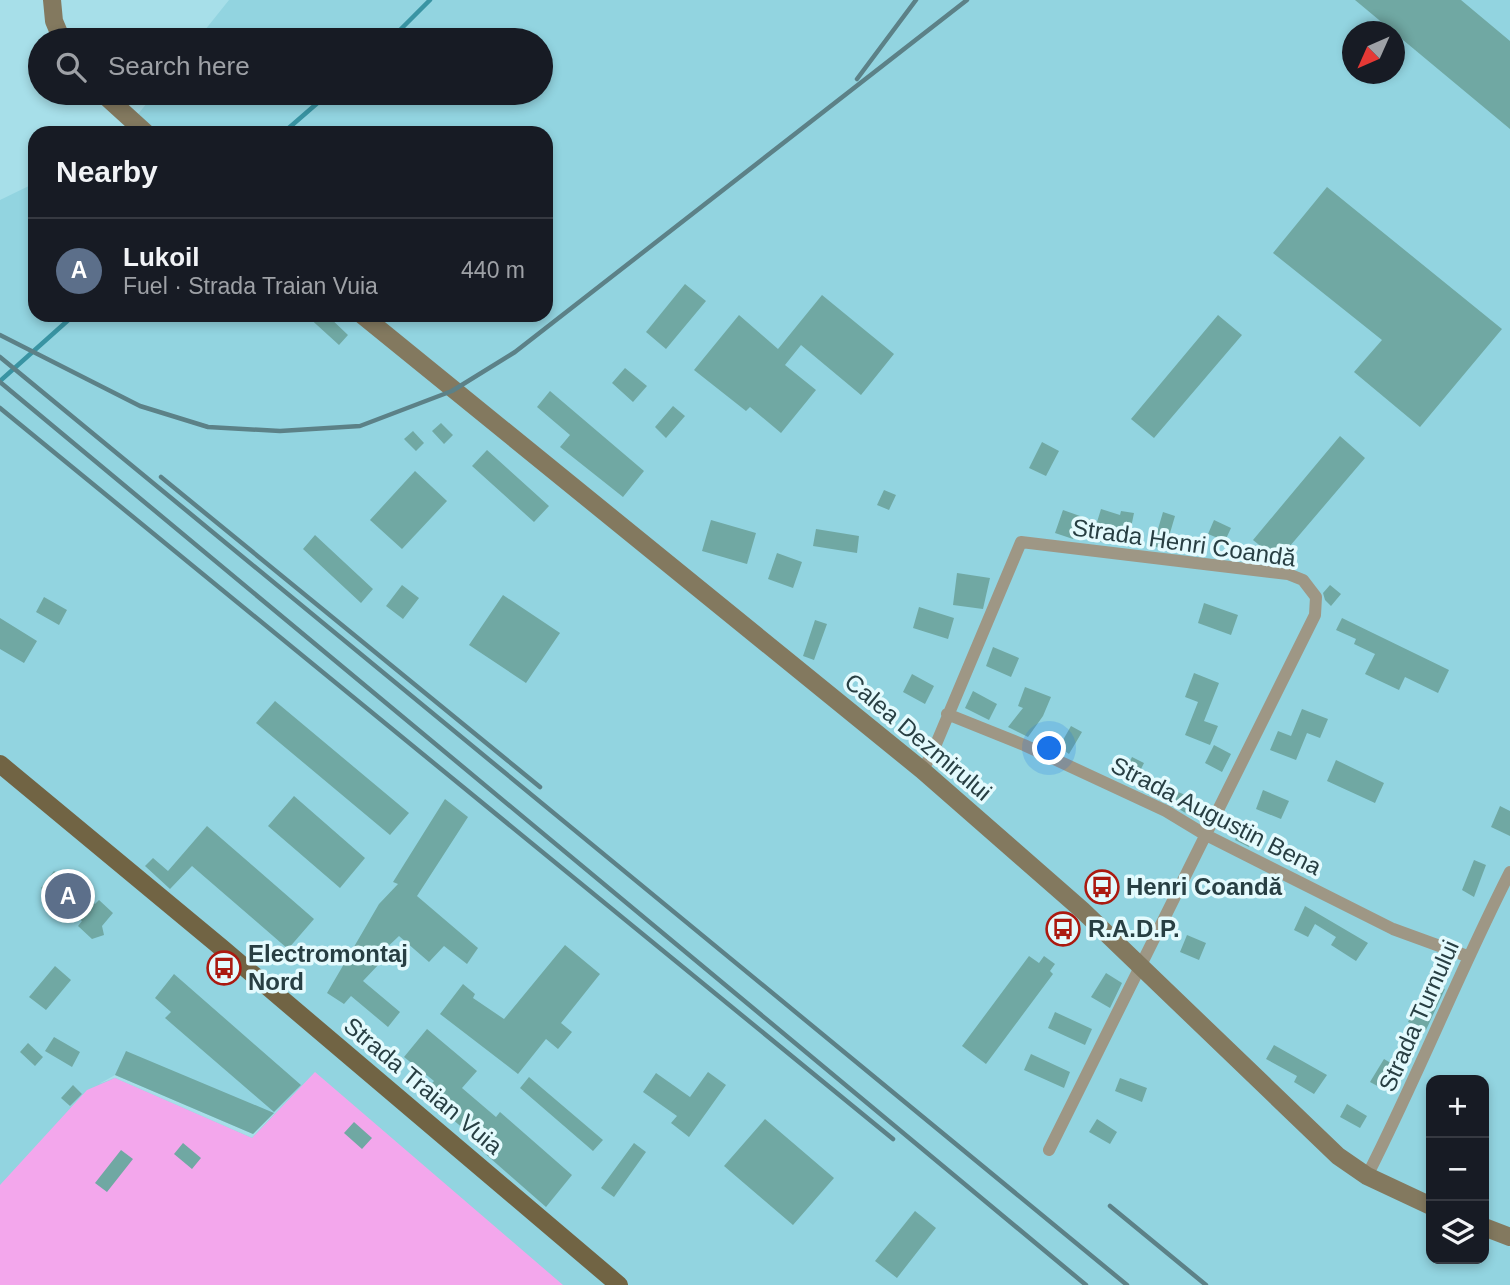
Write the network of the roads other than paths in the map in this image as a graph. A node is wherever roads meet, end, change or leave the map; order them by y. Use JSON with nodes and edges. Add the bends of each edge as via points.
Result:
{"nodes":[{"id":1,"x":52,"y":0,"type":"edge"},
{"id":2,"x":57,"y":28,"type":"edge"},
{"id":3,"x":115,"y":105,"type":"edge"},
{"id":4,"x":138,"y":126,"type":"edge"},
{"id":5,"x":371,"y":322,"type":"edge"},
{"id":6,"x":947,"y":714,"type":"junction"},
{"id":7,"x":0,"y":764,"type":"edge"},
{"id":8,"x":922,"y":770,"type":"junction"},
{"id":9,"x":1204,"y":834,"type":"junction"},
{"id":10,"x":1510,"y":872,"type":"edge"},
{"id":11,"x":1467,"y":956,"type":"junction"},
{"id":12,"x":1140,"y":964,"type":"junction"},
{"id":13,"x":1049,"y":1150,"type":"dead end"},
{"id":14,"x":1367,"y":1176,"type":"junction"},
{"id":15,"x":1426,"y":1204,"type":"edge"},
{"id":16,"x":1489,"y":1229,"type":"edge"},
{"id":17,"x":1510,"y":1237,"type":"edge"},
{"id":18,"x":619,"y":1285,"type":"edge"}],
"edges":[{"from":1,"to":2,"type":"main road"},
{"from":3,"to":4,"type":"main road"},
{"from":5,"to":8,"type":"main road","name":"Calea Dezmirului"},
{"from":6,"to":8,"type":"street"},
{"from":6,"to":9,"type":"street","name":"Strada Augustin Bena","via":[[1166,811]]},
{"from":6,"to":9,"type":"street","name":"Strada Henri Coandă","via":[[1021,542],[1288,574],[1303,580],[1316,597],[1315,615]]},
{"from":7,"to":18,"type":"main road","name":"Strada Traian Vuia"},
{"from":8,"to":12,"type":"main road","name":"Calea Dezmirului"},
{"from":9,"to":11,"type":"street","name":"Strada Augustin Bena","via":[[1393,929]]},
{"from":9,"to":12,"type":"street"},
{"from":10,"to":11,"type":"street","name":"Strada Turnului"},
{"from":11,"to":14,"type":"street","name":"Strada Turnului"},
{"from":12,"to":13,"type":"street"},
{"from":12,"to":14,"type":"main road","name":"Calea Dezmirului","via":[[1338,1156]]},
{"from":14,"to":15,"type":"main road","name":"Calea Dezmirului"},
{"from":16,"to":17,"type":"main road"}]}
